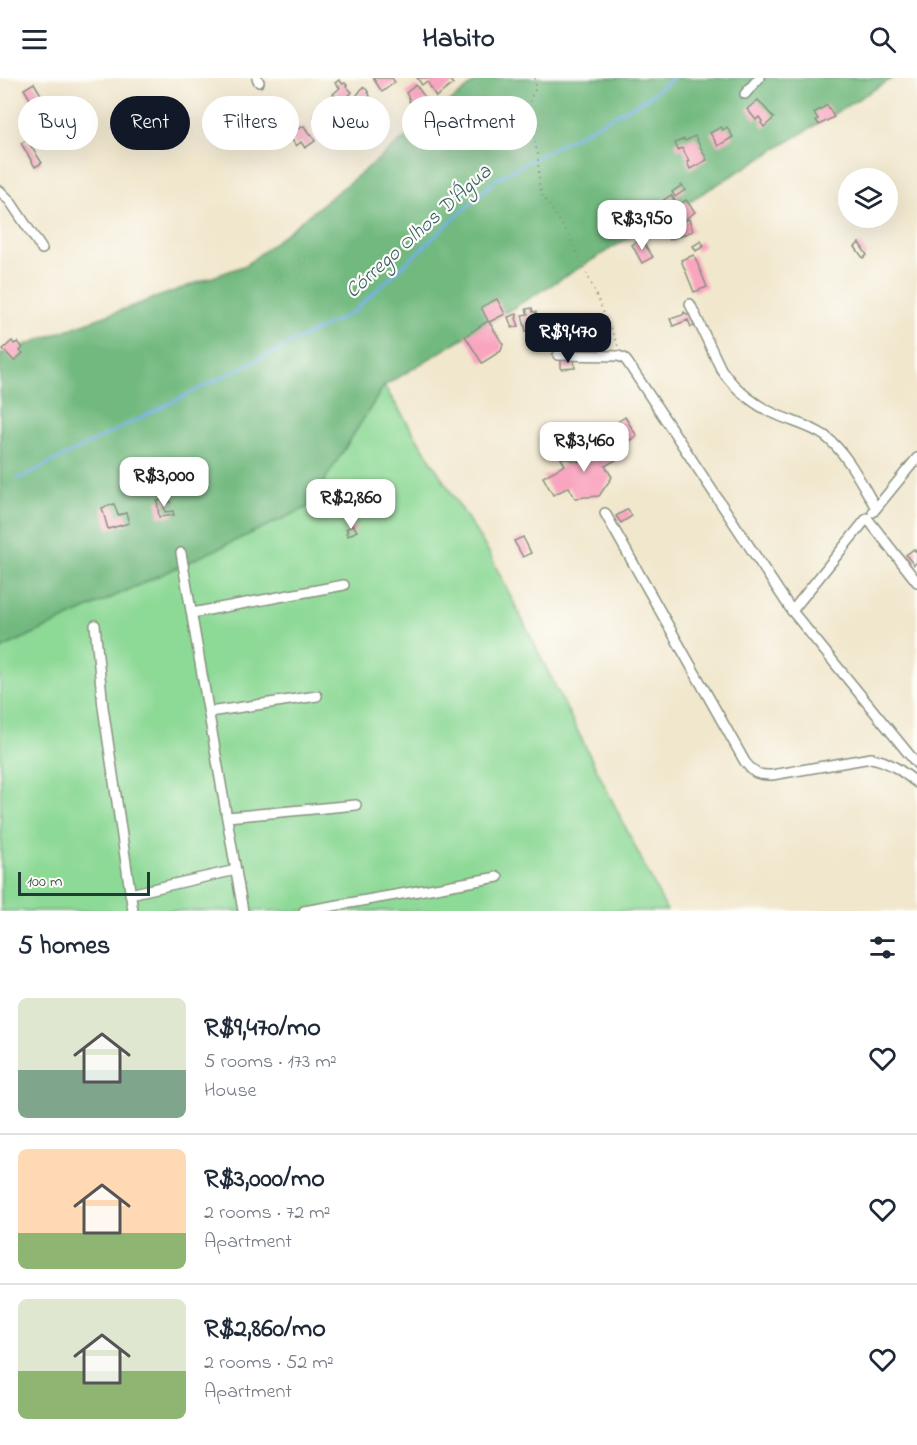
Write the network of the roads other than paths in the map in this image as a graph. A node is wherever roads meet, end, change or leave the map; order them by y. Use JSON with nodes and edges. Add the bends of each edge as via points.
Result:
{"nodes":[{"id":1,"x":759,"y":78,"type":"edge"},
{"id":2,"x":745,"y":94,"type":"dead end"},
{"id":3,"x":0,"y":191,"type":"edge"},
{"id":4,"x":42,"y":249,"type":"dead end"},
{"id":5,"x":690,"y":304,"type":"dead end"},
{"id":6,"x":558,"y":355,"type":"dead end"},
{"id":7,"x":917,"y":458,"type":"edge"},
{"id":8,"x":876,"y":508,"type":"junction"},
{"id":9,"x":605,"y":513,"type":"dead end"},
{"id":10,"x":867,"y":518,"type":"junction"},
{"id":11,"x":181,"y":553,"type":"dead end"},
{"id":12,"x":917,"y":582,"type":"edge"},
{"id":13,"x":344,"y":585,"type":"dead end"},
{"id":14,"x":792,"y":611,"type":"junction"},
{"id":15,"x":192,"y":614,"type":"junction"},
{"id":16,"x":94,"y":625,"type":"dead end"},
{"id":17,"x":316,"y":696,"type":"dead end"},
{"id":18,"x":209,"y":712,"type":"junction"},
{"id":19,"x":917,"y":764,"type":"edge"},
{"id":20,"x":917,"y":783,"type":"edge"},
{"id":21,"x":356,"y":806,"type":"dead end"},
{"id":22,"x":227,"y":817,"type":"junction"},
{"id":23,"x":236,"y":870,"type":"junction"},
{"id":24,"x":498,"y":877,"type":"dead end"},
{"id":25,"x":130,"y":894,"type":"junction"},
{"id":26,"x":133,"y":911,"type":"edge"},
{"id":27,"x":243,"y":911,"type":"edge"},
{"id":28,"x":304,"y":911,"type":"edge"}],
"edges":[{"from":1,"to":2,"type":"street"},
{"from":3,"to":4,"type":"street"},
{"from":5,"to":8,"type":"street","via":[[727,378],[764,408],[831,441]]},
{"from":6,"to":14,"type":"street","via":[[624,358]]},
{"from":7,"to":8,"type":"street"},
{"from":8,"to":10,"type":"street"},
{"from":9,"to":20,"type":"street","via":[[754,774],[772,775],[871,758],[881,760]]},
{"from":10,"to":12,"type":"street"},
{"from":10,"to":14,"type":"street"},
{"from":11,"to":15,"type":"street"},
{"from":13,"to":15,"type":"street"},
{"from":14,"to":19,"type":"street"},
{"from":15,"to":18,"type":"street"},
{"from":16,"to":25,"type":"street"},
{"from":17,"to":18,"type":"street"},
{"from":18,"to":22,"type":"street"},
{"from":21,"to":22,"type":"street"},
{"from":22,"to":23,"type":"street"},
{"from":23,"to":25,"type":"street"},
{"from":23,"to":27,"type":"street"},
{"from":24,"to":28,"type":"street"},
{"from":25,"to":26,"type":"street"}]}
